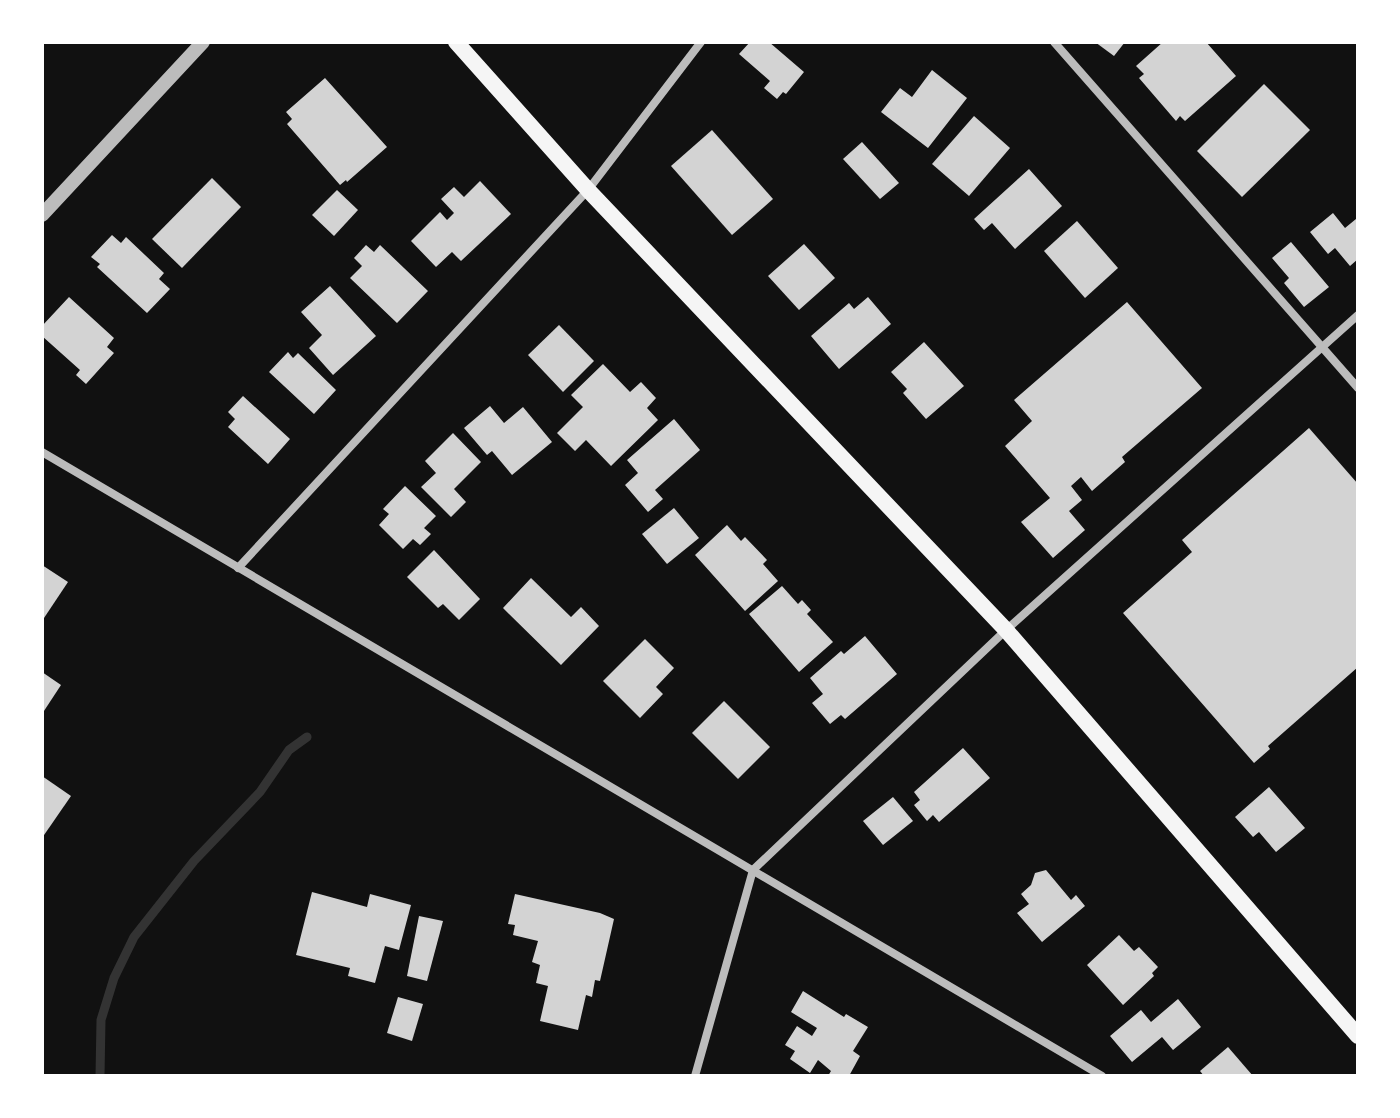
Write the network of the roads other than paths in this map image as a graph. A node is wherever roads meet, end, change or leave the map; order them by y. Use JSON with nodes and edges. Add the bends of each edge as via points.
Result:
{"nodes":[{"id":1,"x":203,"y":42,"type":"edge"},
{"id":2,"x":456,"y":42,"type":"edge"},
{"id":3,"x":701,"y":42,"type":"edge"},
{"id":4,"x":1054,"y":42,"type":"edge"},
{"id":5,"x":588,"y":190,"type":"junction"},
{"id":6,"x":42,"y":215,"type":"edge"},
{"id":7,"x":1358,"y":315,"type":"edge"},
{"id":8,"x":1321,"y":346,"type":"junction"},
{"id":9,"x":1358,"y":388,"type":"edge"},
{"id":10,"x":42,"y":452,"type":"edge"},
{"id":11,"x":238,"y":568,"type":"junction"},
{"id":12,"x":1006,"y":630,"type":"junction"},
{"id":13,"x":753,"y":870,"type":"junction"},
{"id":14,"x":1358,"y":1036,"type":"edge"},
{"id":15,"x":695,"y":1076,"type":"edge"},
{"id":16,"x":1102,"y":1076,"type":"edge"}],
"edges":[{"from":1,"to":6,"type":"street"},
{"from":2,"to":5,"type":"main road"},
{"from":3,"to":5,"type":"street"},
{"from":4,"to":8,"type":"street"},
{"from":5,"to":11,"type":"street"},
{"from":5,"to":12,"type":"main road"},
{"from":7,"to":8,"type":"street"},
{"from":8,"to":9,"type":"street"},
{"from":8,"to":12,"type":"street"},
{"from":10,"to":11,"type":"street"},
{"from":11,"to":13,"type":"street"},
{"from":12,"to":13,"type":"street"},
{"from":12,"to":14,"type":"main road"},
{"from":13,"to":15,"type":"street"},
{"from":13,"to":16,"type":"street"}]}
